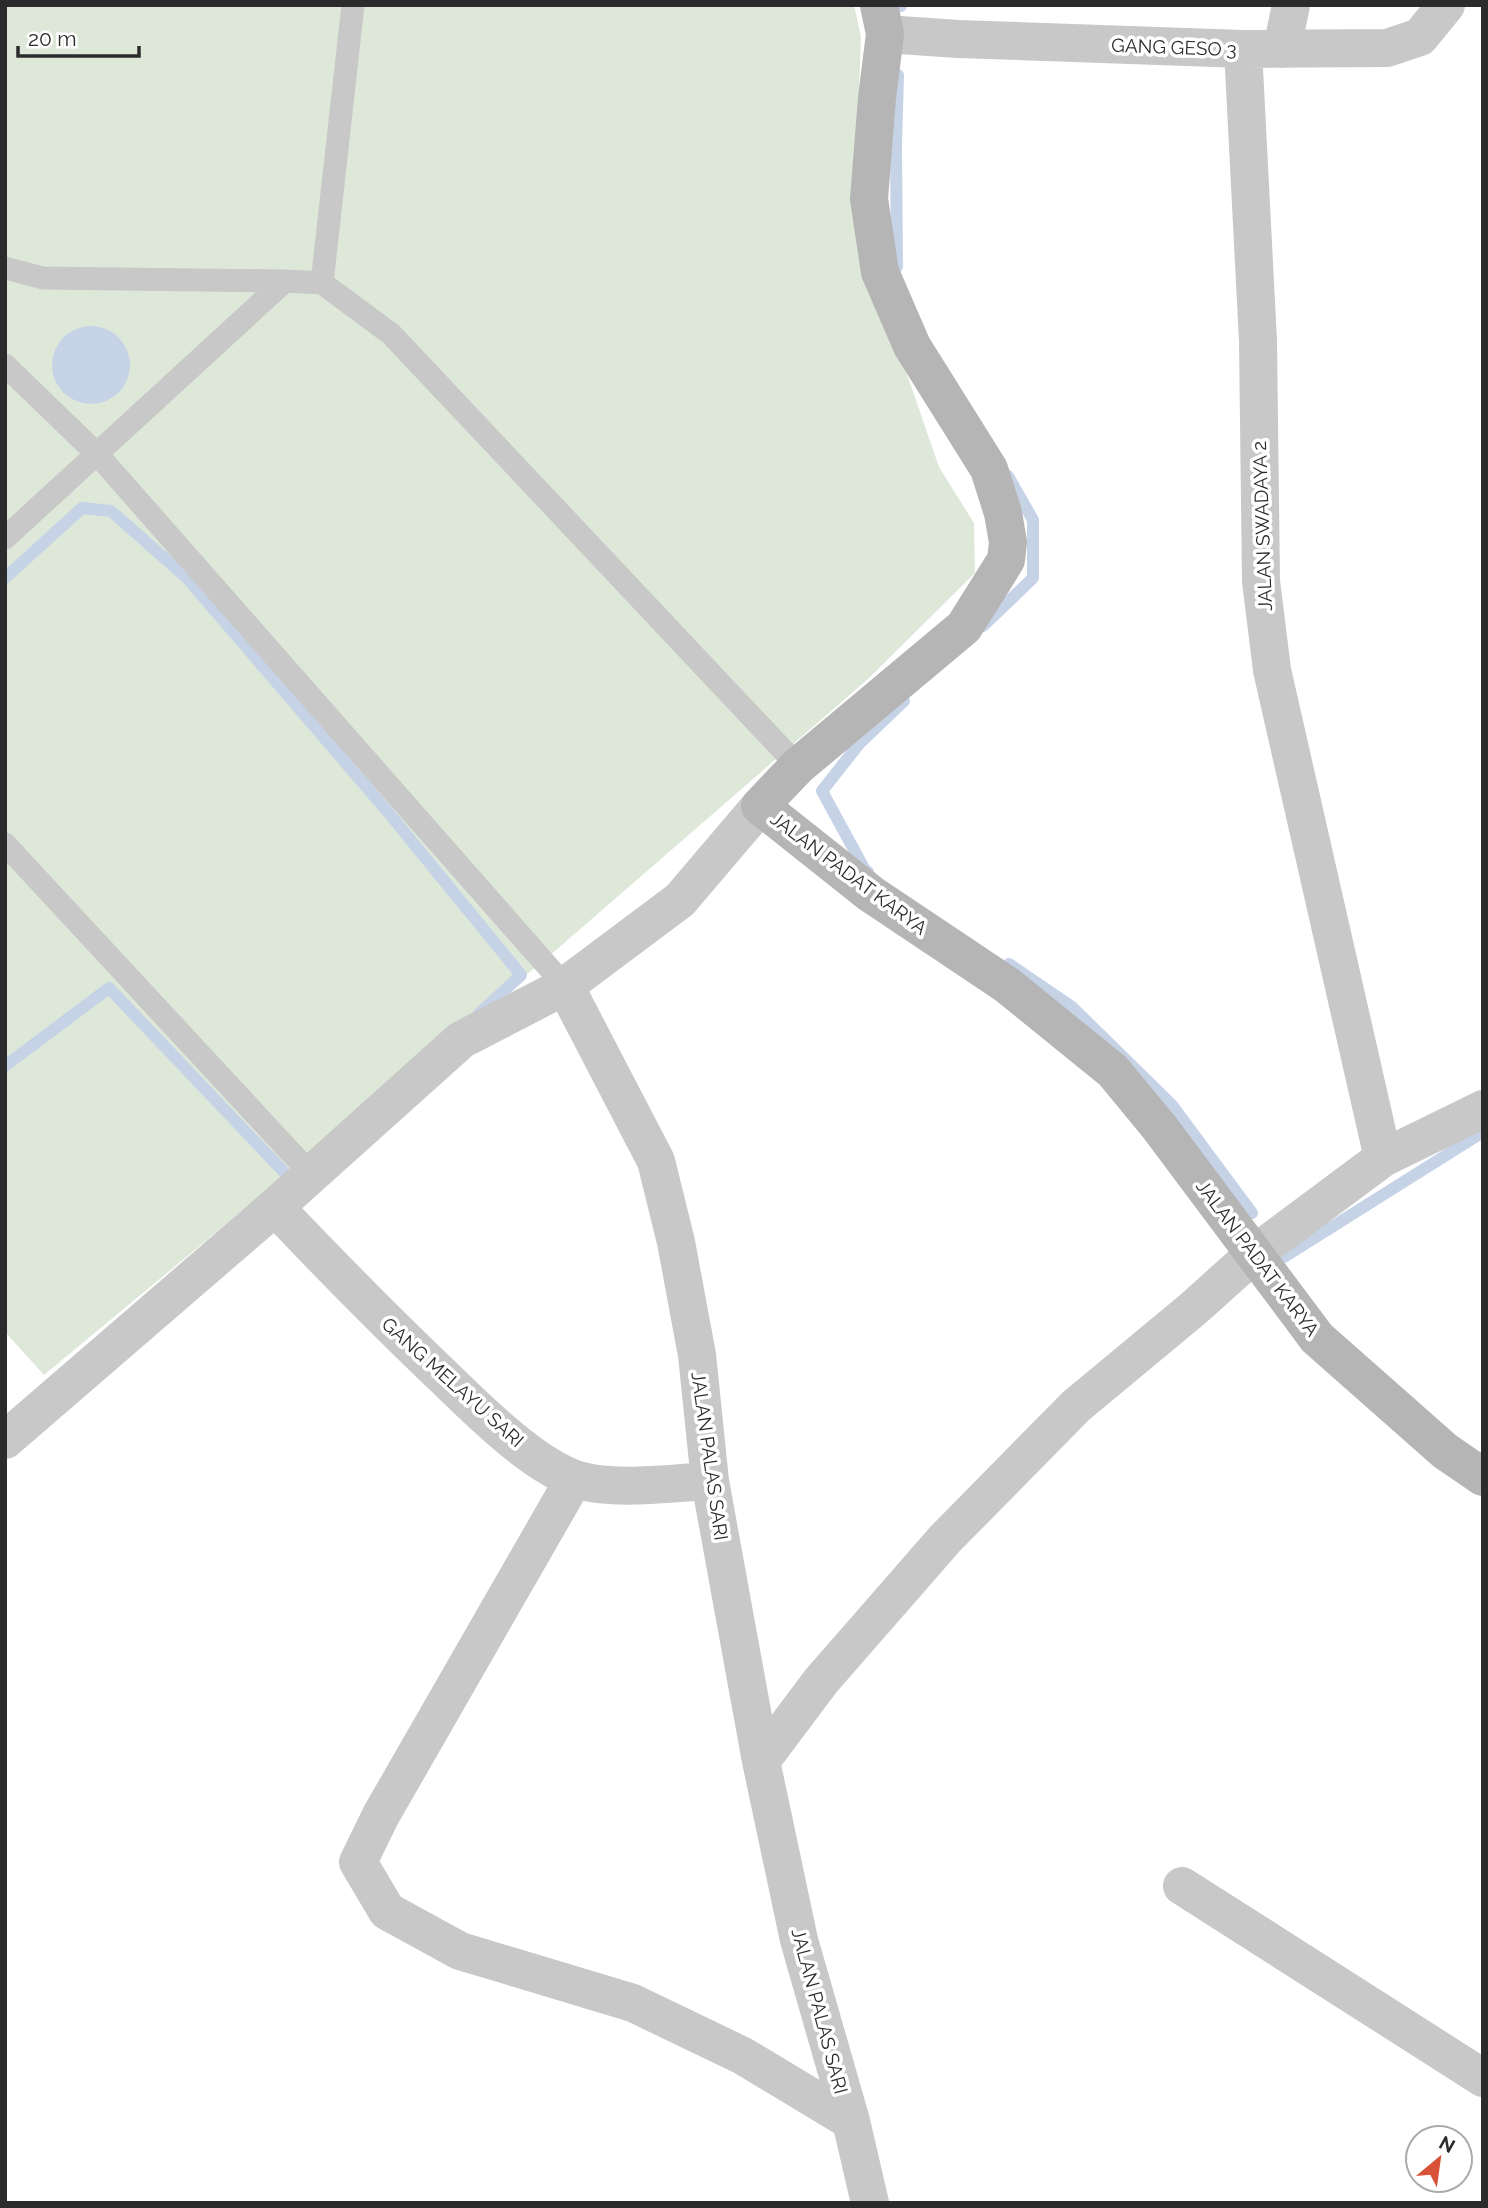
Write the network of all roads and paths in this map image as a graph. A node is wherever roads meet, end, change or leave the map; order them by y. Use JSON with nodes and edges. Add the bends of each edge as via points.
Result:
{"nodes":[{"id":1,"x":352,"y":5,"type":"edge"},
{"id":2,"x":1291,"y":5,"type":"edge"},
{"id":3,"x":1446,"y":5,"type":"edge"},
{"id":4,"x":882,"y":20,"type":"edge"},
{"id":5,"x":1243,"y":49,"type":"junction"},
{"id":6,"x":1282,"y":49,"type":"junction"},
{"id":7,"x":5,"y":268,"type":"edge"},
{"id":8,"x":285,"y":281,"type":"junction"},
{"id":9,"x":323,"y":283,"type":"junction"},
{"id":10,"x":5,"y":365,"type":"edge"},
{"id":11,"x":97,"y":454,"type":"junction"},
{"id":12,"x":5,"y":538,"type":"edge"},
{"id":13,"x":798,"y":766,"type":"junction"},
{"id":14,"x":760,"y":806,"type":"junction"},
{"id":15,"x":5,"y":844,"type":"edge"},
{"id":16,"x":565,"y":986,"type":"junction"},
{"id":17,"x":1483,"y":1109,"type":"edge"},
{"id":18,"x":1383,"y":1158,"type":"junction"},
{"id":19,"x":310,"y":1173,"type":"junction"},
{"id":20,"x":275,"y":1207,"type":"junction"},
{"id":21,"x":1254,"y":1254,"type":"junction"},
{"id":22,"x":5,"y":1440,"type":"edge"},
{"id":23,"x":1483,"y":1477,"type":"edge"},
{"id":24,"x":574,"y":1479,"type":"junction"},
{"id":25,"x":710,"y":1481,"type":"junction"},
{"id":26,"x":761,"y":1761,"type":"junction"},
{"id":27,"x":1182,"y":1886,"type":"dead end"},
{"id":28,"x":1483,"y":2078,"type":"edge"},
{"id":29,"x":850,"y":2121,"type":"junction"},
{"id":30,"x":870,"y":2203,"type":"edge"}],
"edges":[{"from":1,"to":9,"type":"lane"},
{"from":2,"to":6,"type":"street"},
{"from":3,"to":6,"type":"street","name":"GANG GESO 3","via":[[1420,37],[1387,48]]},
{"from":4,"to":5,"type":"street","name":"GANG GESO 3","via":[[958,39]]},
{"from":4,"to":13,"type":"street","name":"JALAN PADAT KARYA","via":[[869,199],[880,272],[912,346],[989,469],[1003,513],[1006,560],[964,627]]},
{"from":5,"to":6,"type":"street","name":"GANG GESO 3"},
{"from":5,"to":18,"type":"street","name":"JALAN SWADAYA 2","via":[[1258,341],[1261,581],[1272,670]]},
{"from":7,"to":8,"type":"lane","via":[[43,278]]},
{"from":8,"to":9,"type":"lane"},
{"from":8,"to":11,"type":"lane"},
{"from":9,"to":13,"type":"lane","via":[[391,334]]},
{"from":10,"to":11,"type":"lane"},
{"from":11,"to":12,"type":"lane"},
{"from":11,"to":16,"type":"lane"},
{"from":13,"to":14,"type":"street","name":"JALAN PADAT KARYA"},
{"from":14,"to":16,"type":"street","via":[[680,900]]},
{"from":14,"to":21,"type":"street","name":"JALAN PADAT KARYA","via":[[871,894],[1007,985],[1113,1071]]},
{"from":15,"to":19,"type":"lane"},
{"from":16,"to":19,"type":"street","via":[[461,1040]]},
{"from":16,"to":25,"type":"street","name":"JALAN PALAS SARI","via":[[656,1161],[697,1355]]},
{"from":17,"to":18,"type":"street"},
{"from":18,"to":21,"type":"street"},
{"from":19,"to":20,"type":"street"},
{"from":20,"to":22,"type":"street"},
{"from":20,"to":24,"type":"street","name":"GANG MELAYU SARI","via":[[486,1418],[538,1459]]},
{"from":21,"to":23,"type":"street","name":"JALAN PADAT KARYA","via":[[1317,1338],[1445,1451]]},
{"from":21,"to":26,"type":"street","via":[[1076,1406],[944,1539],[821,1681]]},
{"from":24,"to":25,"type":"street","name":"GANG MELAYU SARI","via":[[600,1485]]},
{"from":24,"to":29,"type":"street","via":[[358,1863],[387,1911],[460,1951],[633,2003],[743,2056]]},
{"from":25,"to":26,"type":"street","name":"JALAN PALAS SARI"},
{"from":26,"to":29,"type":"street","name":"JALAN PALAS SARI","via":[[799,1940]]},
{"from":27,"to":28,"type":"street"},
{"from":29,"to":30,"type":"street","name":"JALAN PALAS SARI"}]}
